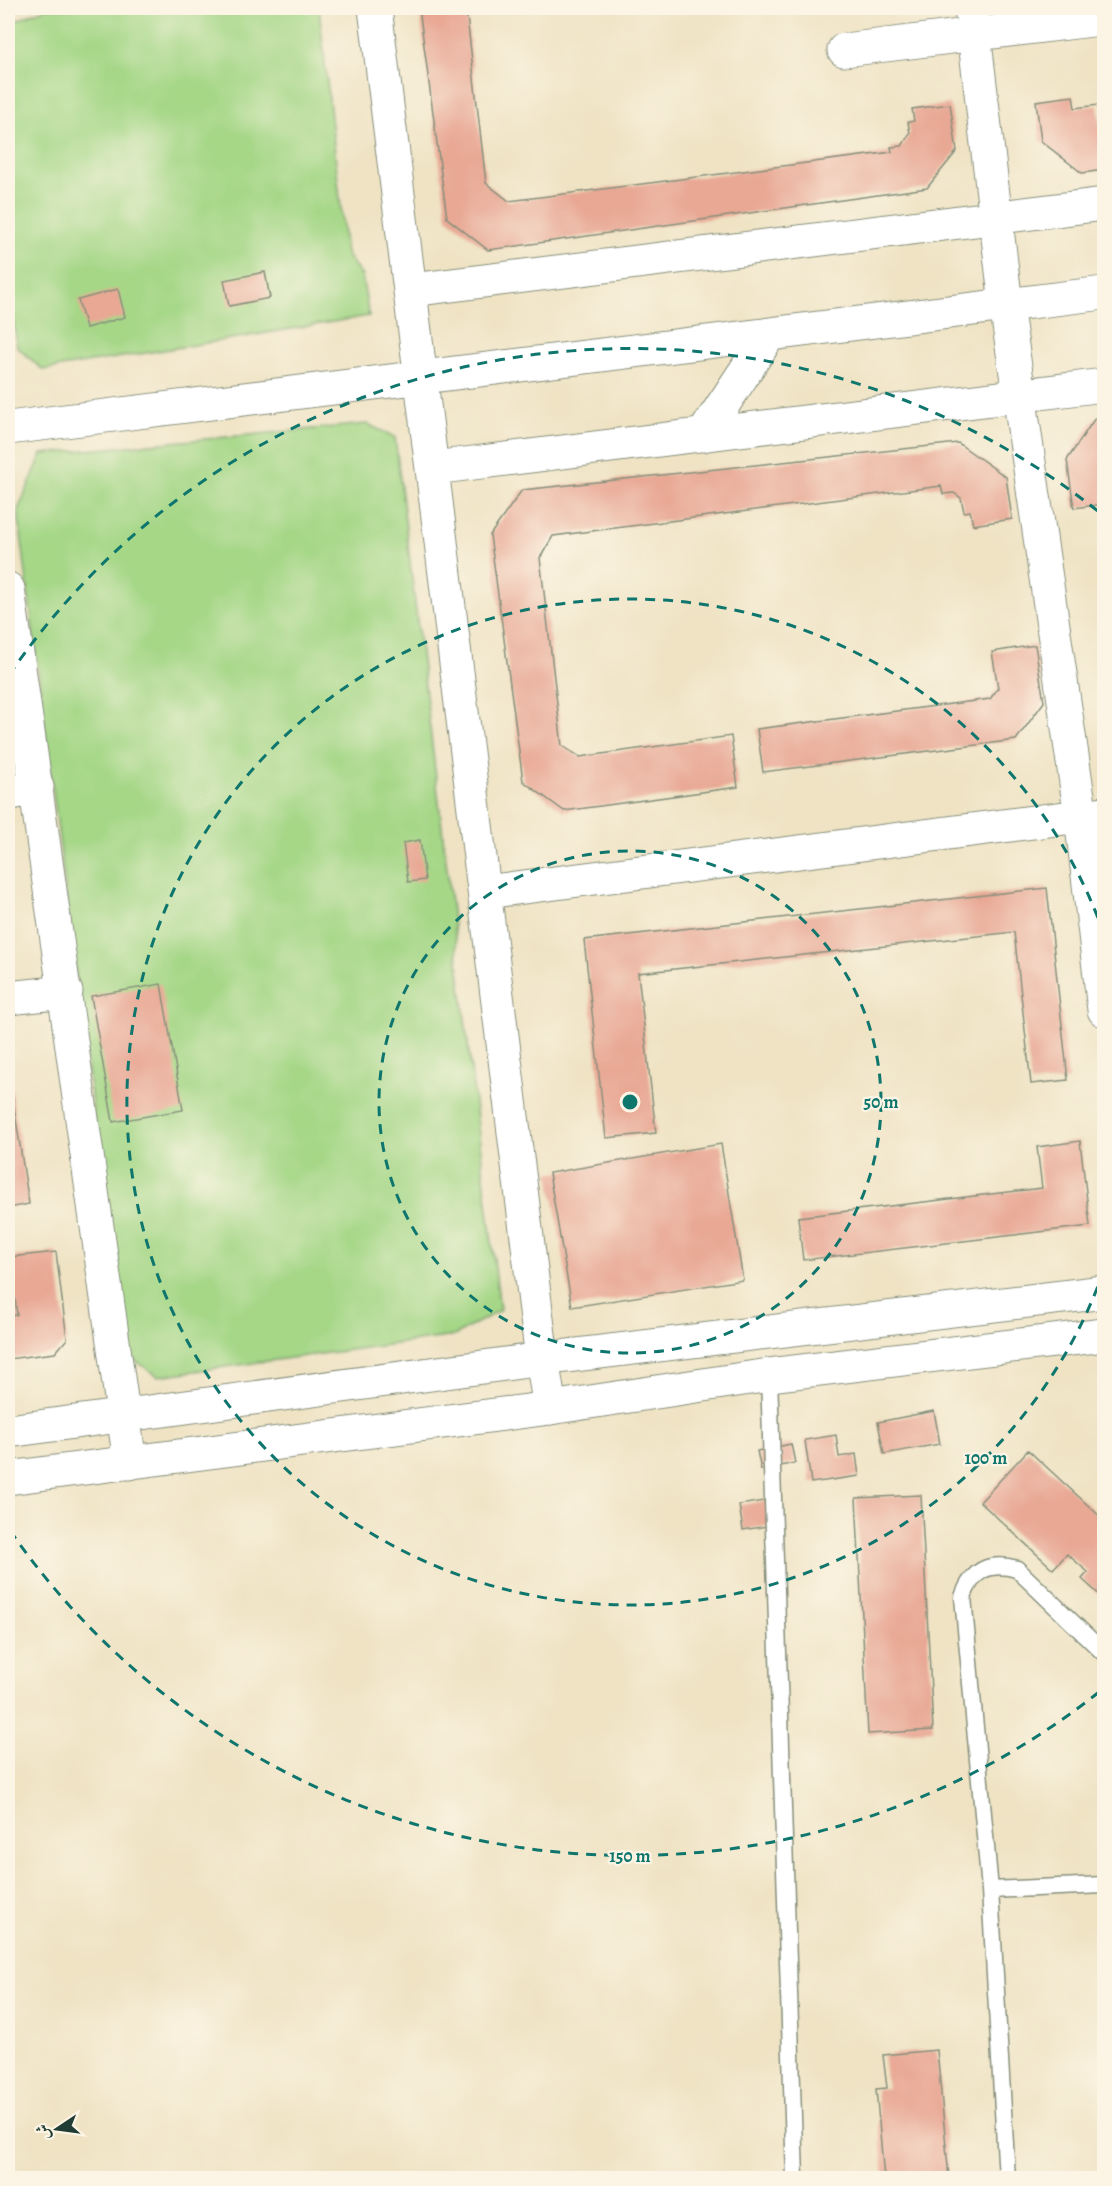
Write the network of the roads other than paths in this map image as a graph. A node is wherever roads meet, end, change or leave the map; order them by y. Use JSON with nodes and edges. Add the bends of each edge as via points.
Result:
{"nodes":[{"id":1,"x":375,"y":8,"type":"edge"},
{"id":2,"x":1092,"y":20,"type":"dead end"},
{"id":3,"x":972,"y":21,"type":"edge"},
{"id":4,"x":844,"y":50,"type":"dead end"},
{"id":5,"x":1104,"y":204,"type":"edge"},
{"id":6,"x":996,"y":217,"type":"junction"},
{"id":7,"x":411,"y":290,"type":"junction"},
{"id":8,"x":1104,"y":293,"type":"edge"},
{"id":9,"x":1006,"y":306,"type":"junction"},
{"id":10,"x":769,"y":335,"type":"junction"},
{"id":11,"x":422,"y":377,"type":"junction"},
{"id":12,"x":1104,"y":385,"type":"edge"},
{"id":13,"x":1020,"y":396,"type":"junction"},
{"id":14,"x":8,"y":428,"type":"edge"},
{"id":15,"x":703,"y":435,"type":"junction"},
{"id":16,"x":433,"y":468,"type":"junction"},
{"id":17,"x":8,"y":589,"type":"edge"},
{"id":18,"x":22,"y":791,"type":"edge"},
{"id":19,"x":1093,"y":815,"type":"edge"},
{"id":20,"x":485,"y":892,"type":"junction"},
{"id":21,"x":66,"y":993,"type":"junction"},
{"id":22,"x":8,"y":998,"type":"edge"},
{"id":23,"x":1104,"y":1010,"type":"edge"},
{"id":24,"x":1104,"y":1292,"type":"edge"},
{"id":25,"x":1104,"y":1335,"type":"edge"},
{"id":26,"x":542,"y":1359,"type":"junction"},
{"id":27,"x":769,"y":1375,"type":"junction"},
{"id":28,"x":550,"y":1408,"type":"junction"},
{"id":29,"x":123,"y":1417,"type":"junction"},
{"id":30,"x":8,"y":1431,"type":"edge"},
{"id":31,"x":130,"y":1463,"type":"junction"},
{"id":32,"x":8,"y":1478,"type":"edge"},
{"id":33,"x":1104,"y":1653,"type":"edge"},
{"id":34,"x":1104,"y":1885,"type":"edge"},
{"id":35,"x":990,"y":1890,"type":"junction"},
{"id":36,"x":795,"y":2178,"type":"edge"},
{"id":37,"x":1007,"y":2178,"type":"edge"}],
"edges":[{"from":1,"to":7,"type":"street"},
{"from":2,"to":3,"type":"street"},
{"from":3,"to":4,"type":"street"},
{"from":3,"to":6,"type":"street"},
{"from":5,"to":6,"type":"street"},
{"from":6,"to":7,"type":"street"},
{"from":6,"to":9,"type":"street"},
{"from":7,"to":11,"type":"street"},
{"from":8,"to":9,"type":"street"},
{"from":9,"to":10,"type":"street"},
{"from":9,"to":13,"type":"street"},
{"from":10,"to":11,"type":"street"},
{"from":10,"to":15,"type":"street"},
{"from":11,"to":14,"type":"street"},
{"from":11,"to":16,"type":"street"},
{"from":12,"to":13,"type":"street"},
{"from":13,"to":15,"type":"street"},
{"from":13,"to":19,"type":"street"},
{"from":15,"to":16,"type":"street"},
{"from":16,"to":20,"type":"street"},
{"from":17,"to":18,"type":"street"},
{"from":18,"to":21,"type":"street"},
{"from":19,"to":20,"type":"street"},
{"from":19,"to":23,"type":"street"},
{"from":20,"to":26,"type":"street"},
{"from":21,"to":22,"type":"street"},
{"from":21,"to":29,"type":"street"},
{"from":24,"to":26,"type":"street"},
{"from":25,"to":27,"type":"street"},
{"from":26,"to":28,"type":"street"},
{"from":26,"to":29,"type":"street"},
{"from":27,"to":28,"type":"street"},
{"from":27,"to":36,"type":"lane"},
{"from":28,"to":31,"type":"street"},
{"from":29,"to":30,"type":"street"},
{"from":29,"to":31,"type":"street"},
{"from":31,"to":32,"type":"street"},
{"from":33,"to":35,"type":"lane","via":[[1017,1569],[989,1567],[976,1573],[967,1584],[963,1597]]},
{"from":34,"to":35,"type":"lane"},
{"from":35,"to":37,"type":"lane"}]}
